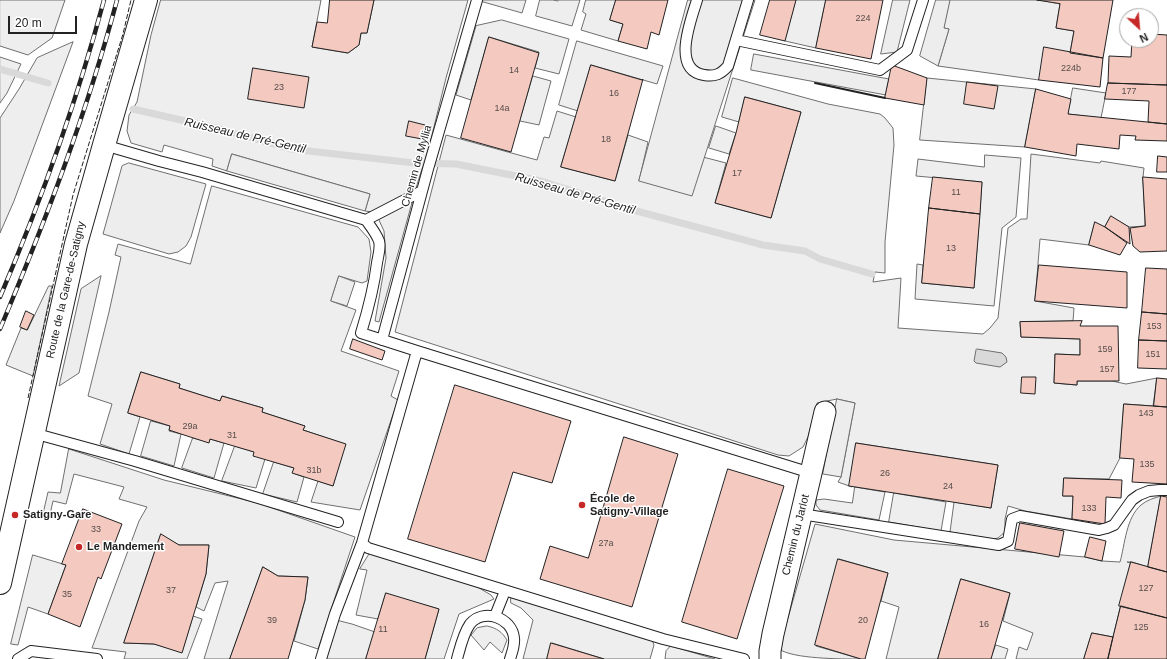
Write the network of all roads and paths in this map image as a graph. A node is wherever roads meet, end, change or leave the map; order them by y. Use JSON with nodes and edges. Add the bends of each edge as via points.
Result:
{"nodes":[{"id":1,"x":146,"y":0,"type":"edge"},
{"id":2,"x":477,"y":0,"type":"edge"},
{"id":3,"x":697,"y":0,"type":"edge"},
{"id":4,"x":748,"y":0,"type":"edge"},
{"id":5,"x":923,"y":0,"type":"edge"},
{"id":6,"x":736,"y":40,"type":"junction"},
{"id":7,"x":104,"y":145,"type":"junction"},
{"id":8,"x":422,"y":191,"type":"junction"},
{"id":9,"x":366,"y":220,"type":"junction"},
{"id":10,"x":382,"y":340,"type":"junction"},
{"id":11,"x":417,"y":351,"type":"junction"},
{"id":12,"x":824,"y":412,"type":"dead end"},
{"id":13,"x":33,"y":433,"type":"junction"},
{"id":14,"x":811,"y":473,"type":"junction"},
{"id":15,"x":1167,"y":490,"type":"edge"},
{"id":16,"x":801,"y":514,"type":"junction"},
{"id":17,"x":338,"y":522,"type":"dead end"},
{"id":18,"x":362,"y":543,"type":"junction"},
{"id":19,"x":0,"y":583,"type":"edge"},
{"id":20,"x":505,"y":590,"type":"junction"},
{"id":21,"x":495,"y":616,"type":"junction"},
{"id":22,"x":69,"y":657,"type":"edge"},
{"id":23,"x":18,"y":659,"type":"edge"},
{"id":24,"x":97,"y":659,"type":"edge"},
{"id":25,"x":321,"y":659,"type":"edge"},
{"id":26,"x":457,"y":659,"type":"edge"},
{"id":27,"x":510,"y":659,"type":"edge"},
{"id":28,"x":744,"y":659,"type":"edge"},
{"id":29,"x":770,"y":659,"type":"edge"}],
"edges":[{"from":1,"to":7,"type":"street","name":"Route de la Gare-de-Satigny"},
{"from":2,"to":8,"type":"lane","name":"Chemin de Myllia"},
{"from":3,"to":6,"type":"lane","via":[[685,44],[686,58],[691,69],[701,75],[710,76],[723,72],[728,66]]},
{"from":4,"to":6,"type":"lane"},
{"from":5,"to":6,"type":"lane","via":[[907,50],[880,70]]},
{"from":7,"to":9,"type":"lane"},
{"from":7,"to":13,"type":"street","name":"Route de la Gare-de-Satigny","via":[[76,244]]},
{"from":8,"to":9,"type":"lane"},
{"from":8,"to":10,"type":"lane","name":"Chemin de Myllia"},
{"from":9,"to":10,"type":"lane","via":[[376,234],[379,250],[361,332]]},
{"from":10,"to":11,"type":"lane"},
{"from":11,"to":14,"type":"lane"},
{"from":11,"to":18,"type":"lane"},
{"from":12,"to":14,"type":"street","name":"Chemin du Jarlot"},
{"from":13,"to":17,"type":"lane"},
{"from":13,"to":19,"type":"street","name":"Route de la Gare-de-Satigny"},
{"from":14,"to":16,"type":"street","name":"Chemin du Jarlot"},
{"from":15,"to":16,"type":"lane","via":[[1139,494],[1114,525],[1099,530],[1020,516],[1012,519],[1008,541],[999,545]]},
{"from":16,"to":29,"type":"street","name":"Chemin du Jarlot","via":[[772,634]]},
{"from":18,"to":20,"type":"lane","via":[[368,548]]},
{"from":18,"to":25,"type":"lane"},
{"from":20,"to":21,"type":"lane"},
{"from":20,"to":28,"type":"lane","via":[[663,639]]},
{"from":21,"to":26,"type":"lane","via":[[482,616],[471,623],[466,630]]},
{"from":21,"to":27,"type":"lane","via":[[510,627],[513,634],[514,645]]},
{"from":22,"to":23,"type":"lane","via":[[31,651]]},
{"from":22,"to":24,"type":"lane"}]}
